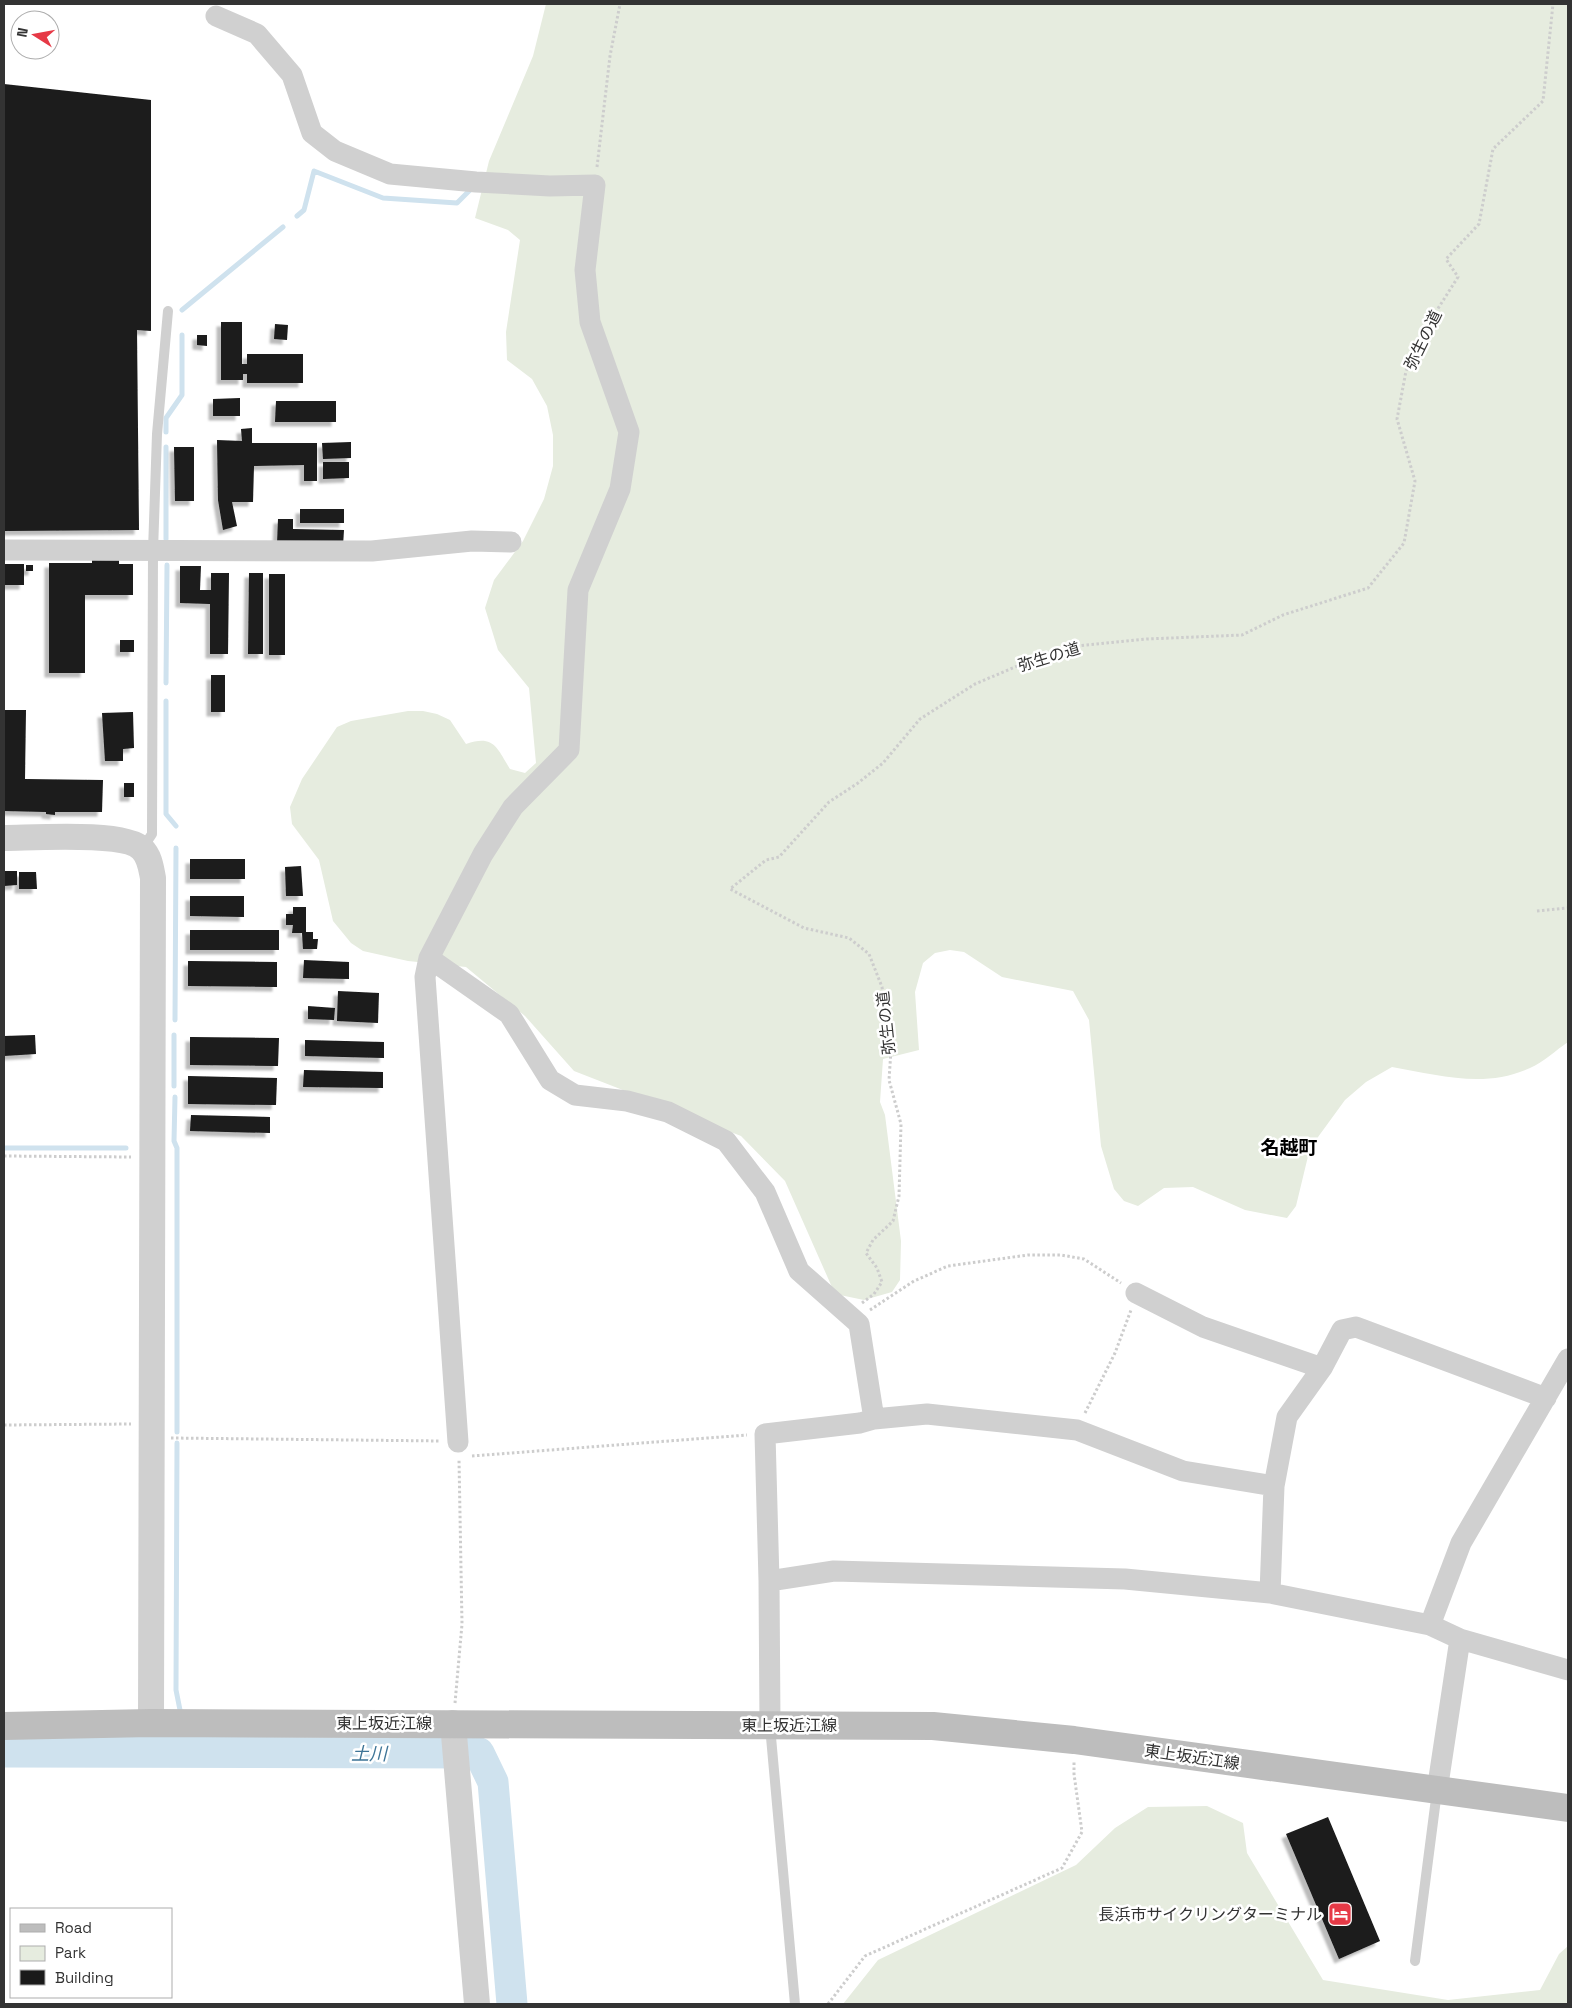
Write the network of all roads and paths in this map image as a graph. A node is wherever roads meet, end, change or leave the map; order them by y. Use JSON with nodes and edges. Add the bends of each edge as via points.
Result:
{"nodes":[{"id":1,"x":620,"y":4,"type":"edge"},
{"id":2,"x":1554,"y":4,"type":"edge"},
{"id":3,"x":216,"y":16,"type":"dead end"},
{"id":4,"x":594,"y":185,"type":"junction"},
{"id":5,"x":168,"y":312,"type":"dead end"},
{"id":6,"x":511,"y":542,"type":"dead end"},
{"id":7,"x":4,"y":550,"type":"edge"},
{"id":8,"x":153,"y":551,"type":"junction"},
{"id":9,"x":4,"y":838,"type":"edge"},
{"id":10,"x":142,"y":849,"type":"junction"},
{"id":11,"x":1568,"y":908,"type":"edge"},
{"id":12,"x":1537,"y":911,"type":"dead end"},
{"id":13,"x":429,"y":958,"type":"junction"},
{"id":14,"x":4,"y":1156,"type":"edge"},
{"id":15,"x":153,"y":1158,"type":"junction"},
{"id":16,"x":1136,"y":1293,"type":"junction"},
{"id":17,"x":851,"y":1317,"type":"junction"},
{"id":18,"x":1568,"y":1359,"type":"edge"},
{"id":19,"x":1322,"y":1368,"type":"junction"},
{"id":20,"x":1546,"y":1398,"type":"junction"},
{"id":21,"x":874,"y":1419,"type":"junction"},
{"id":22,"x":4,"y":1425,"type":"edge"},
{"id":23,"x":1077,"y":1430,"type":"junction"},
{"id":24,"x":152,"y":1431,"type":"junction"},
{"id":25,"x":766,"y":1434,"type":"junction"},
{"id":26,"x":458,"y":1449,"type":"junction"},
{"id":27,"x":1274,"y":1486,"type":"junction"},
{"id":28,"x":768,"y":1581,"type":"junction"},
{"id":29,"x":1270,"y":1593,"type":"junction"},
{"id":30,"x":1430,"y":1625,"type":"junction"},
{"id":31,"x":1460,"y":1639,"type":"junction"},
{"id":32,"x":1568,"y":1670,"type":"edge"},
{"id":33,"x":169,"y":1723,"type":"junction"},
{"id":34,"x":770,"y":1725,"type":"junction"},
{"id":35,"x":4,"y":1726,"type":"edge"},
{"id":36,"x":454,"y":1732,"type":"junction"},
{"id":37,"x":1074,"y":1740,"type":"junction"},
{"id":38,"x":1437,"y":1791,"type":"junction"},
{"id":39,"x":1568,"y":1808,"type":"edge"},
{"id":40,"x":1415,"y":1961,"type":"dead end"},
{"id":41,"x":477,"y":2004,"type":"edge"},
{"id":42,"x":794,"y":2004,"type":"edge"},
{"id":43,"x":828,"y":2004,"type":"edge"}],
"edges":[{"from":1,"to":4,"type":"path","via":[[610,56]]},
{"from":2,"to":17,"type":"path","name":"弥生の道","via":[[1543,100],[1493,149],[1479,224],[1446,259],[1458,277],[1425,329],[1406,371],[1397,419],[1415,481],[1404,543],[1368,588],[1283,615],[1242,635],[1076,646],[1034,658],[975,684],[920,719],[882,763],[829,802],[779,857],[766,860],[730,889],[804,928],[849,938],[869,954],[882,987],[891,1050],[889,1080],[902,1124],[899,1196],[893,1221],[872,1240],[866,1253],[882,1282]]},
{"from":3,"to":4,"type":"street","via":[[257,34],[292,76],[312,133],[335,151],[390,174],[550,186]]},
{"from":4,"to":13,"type":"street","via":[[585,270],[590,322],[629,432],[620,489],[578,590],[569,750],[513,807]]},
{"from":5,"to":8,"type":"lane","via":[[157,434]]},
{"from":6,"to":8,"type":"street","via":[[472,541],[372,551]]},
{"from":7,"to":8,"type":"street"},
{"from":8,"to":10,"type":"lane","via":[[152,834]]},
{"from":9,"to":10,"type":"street","via":[[116,839],[132,842]]},
{"from":10,"to":15,"type":"street","via":[[154,878]]},
{"from":11,"to":12,"type":"path"},
{"from":13,"to":17,"type":"street","via":[[509,1014],[550,1080],[575,1095],[668,1112],[726,1141],[765,1192],[799,1270]]},
{"from":13,"to":26,"type":"street","via":[[424,977]]},
{"from":14,"to":15,"type":"path"},
{"from":15,"to":24,"type":"street"},
{"from":16,"to":17,"type":"path","via":[[1084,1259],[1061,1254],[1028,1256],[948,1266],[914,1281]]},
{"from":16,"to":19,"type":"street","via":[[1203,1327]]},
{"from":16,"to":23,"type":"path","via":[[1116,1353]]},
{"from":17,"to":21,"type":"street","via":[[859,1324]]},
{"from":18,"to":20,"type":"street"},
{"from":19,"to":20,"type":"street","via":[[1342,1330],[1356,1326]]},
{"from":19,"to":27,"type":"street","via":[[1287,1417]]},
{"from":20,"to":30,"type":"street","via":[[1462,1543]]},
{"from":21,"to":23,"type":"street","via":[[927,1414]]},
{"from":21,"to":25,"type":"street","via":[[860,1424]]},
{"from":22,"to":24,"type":"path"},
{"from":23,"to":27,"type":"street","via":[[1183,1471]]},
{"from":24,"to":26,"type":"path"},
{"from":24,"to":33,"type":"street"},
{"from":25,"to":26,"type":"path"},
{"from":25,"to":28,"type":"street"},
{"from":26,"to":36,"type":"path","via":[[462,1624]]},
{"from":27,"to":29,"type":"street"},
{"from":28,"to":29,"type":"street","via":[[834,1571],[1125,1579]]},
{"from":28,"to":34,"type":"street"},
{"from":29,"to":30,"type":"street"},
{"from":30,"to":31,"type":"street"},
{"from":31,"to":32,"type":"street"},
{"from":31,"to":38,"type":"street"},
{"from":33,"to":35,"type":"main road","name":"東上坂近江線"},
{"from":33,"to":36,"type":"main road","name":"東上坂近江線"},
{"from":34,"to":36,"type":"main road","name":"東上坂近江線"},
{"from":34,"to":37,"type":"main road","name":"東上坂近江線","via":[[933,1726]]},
{"from":34,"to":42,"type":"lane"},
{"from":36,"to":41,"type":"street"},
{"from":37,"to":38,"type":"main road","name":"東上坂近江線"},
{"from":37,"to":43,"type":"path","via":[[1074,1774],[1082,1832],[1062,1868],[865,1956]]},
{"from":38,"to":39,"type":"main road","name":"東上坂近江線"},
{"from":38,"to":40,"type":"lane"}]}
